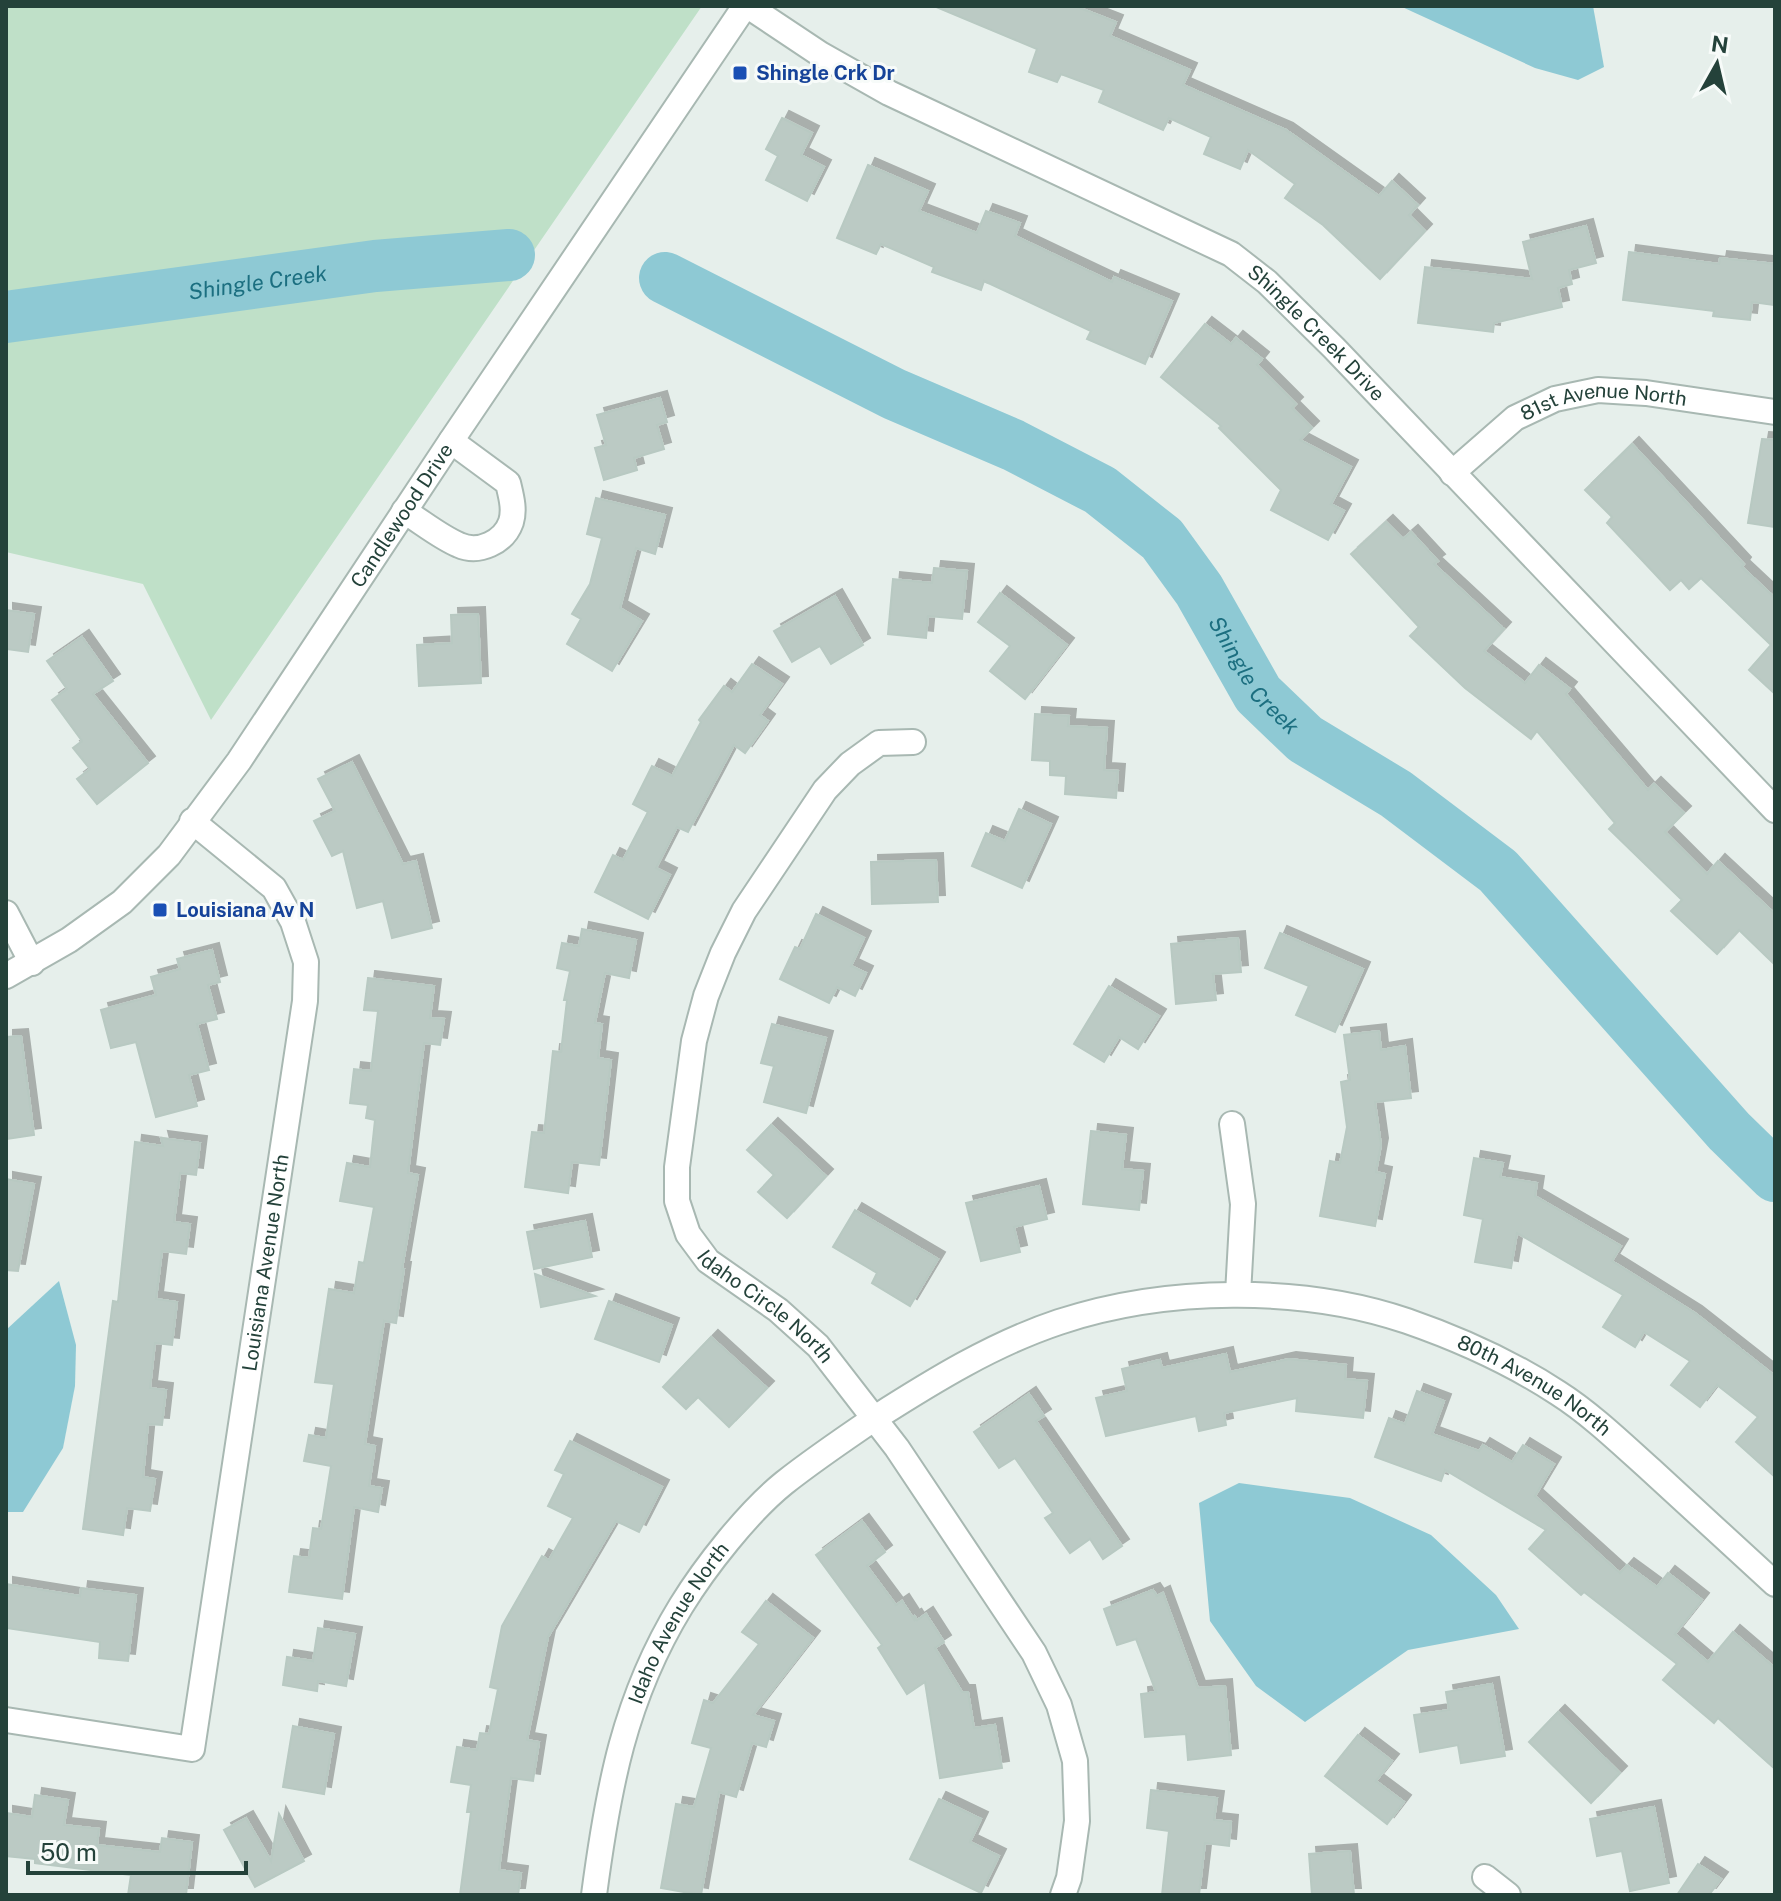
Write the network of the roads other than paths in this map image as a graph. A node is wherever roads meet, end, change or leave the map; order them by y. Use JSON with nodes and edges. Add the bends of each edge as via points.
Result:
{"nodes":[{"id":1,"x":746,"y":6,"type":"edge"},
{"id":2,"x":1775,"y":412,"type":"edge"},
{"id":3,"x":451,"y":441,"type":"junction"},
{"id":4,"x":1452,"y":473,"type":"junction"},
{"id":5,"x":404,"y":511,"type":"junction"},
{"id":6,"x":913,"y":742,"type":"dead end"},
{"id":7,"x":1775,"y":810,"type":"edge"},
{"id":8,"x":192,"y":821,"type":"junction"},
{"id":9,"x":6,"y":913,"type":"edge"},
{"id":10,"x":32,"y":963,"type":"junction"},
{"id":11,"x":6,"y":976,"type":"edge"},
{"id":12,"x":1232,"y":1124,"type":"dead end"},
{"id":13,"x":1238,"y":1294,"type":"junction"},
{"id":14,"x":874,"y":1419,"type":"junction"},
{"id":15,"x":1775,"y":1584,"type":"edge"},
{"id":16,"x":6,"y":1720,"type":"edge"},
{"id":17,"x":1485,"y":1877,"type":"dead end"},
{"id":18,"x":594,"y":1895,"type":"edge"},
{"id":19,"x":1063,"y":1895,"type":"edge"},
{"id":20,"x":1508,"y":1895,"type":"edge"}],
"edges":[{"from":1,"to":3,"type":"street","name":"Candlewood Drive"},
{"from":1,"to":4,"type":"street","name":"Shingle Creek Drive","via":[[889,93],[1231,254],[1300,313]]},
{"from":2,"to":4,"type":"street","name":"81st Avenue North","via":[[1598,390],[1555,399],[1515,418]]},
{"from":3,"to":5,"type":"street","name":"Candlewood Drive"},
{"from":3,"to":5,"type":"street","via":[[508,483],[511,522],[498,541],[481,548],[461,547]]},
{"from":4,"to":7,"type":"street","name":"Shingle Creek Drive"},
{"from":5,"to":8,"type":"street","name":"Candlewood Drive","via":[[239,761]]},
{"from":6,"to":14,"type":"street","name":"Idaho Circle North","via":[[879,743],[850,764],[825,790],[744,911],[706,996],[694,1041],[677,1167],[677,1201],[688,1234],[708,1261],[778,1310],[818,1346]]},
{"from":8,"to":10,"type":"street","name":"Candlewood Drive","via":[[169,855],[122,902]]},
{"from":8,"to":16,"type":"street","name":"Louisiana Avenue North","via":[[274,888],[306,962],[303,1016],[192,1749]]},
{"from":9,"to":10,"type":"street"},
{"from":10,"to":11,"type":"street","name":"Candlewood Drive"},
{"from":12,"to":13,"type":"street","via":[[1243,1204]]},
{"from":13,"to":14,"type":"street","name":"80th Avenue North","via":[[1145,1302],[1060,1322],[981,1354]]},
{"from":13,"to":15,"type":"street","name":"80th Avenue North","via":[[1319,1300],[1390,1316],[1484,1352],[1561,1394]]},
{"from":14,"to":18,"type":"street","name":"Idaho Avenue North","via":[[780,1486],[727,1542],[681,1605],[645,1675],[619,1746]]},
{"from":14,"to":19,"type":"street","name":"Idaho Circle North","via":[[1034,1653],[1059,1705],[1075,1761],[1077,1821]]},
{"from":17,"to":20,"type":"street"}]}
